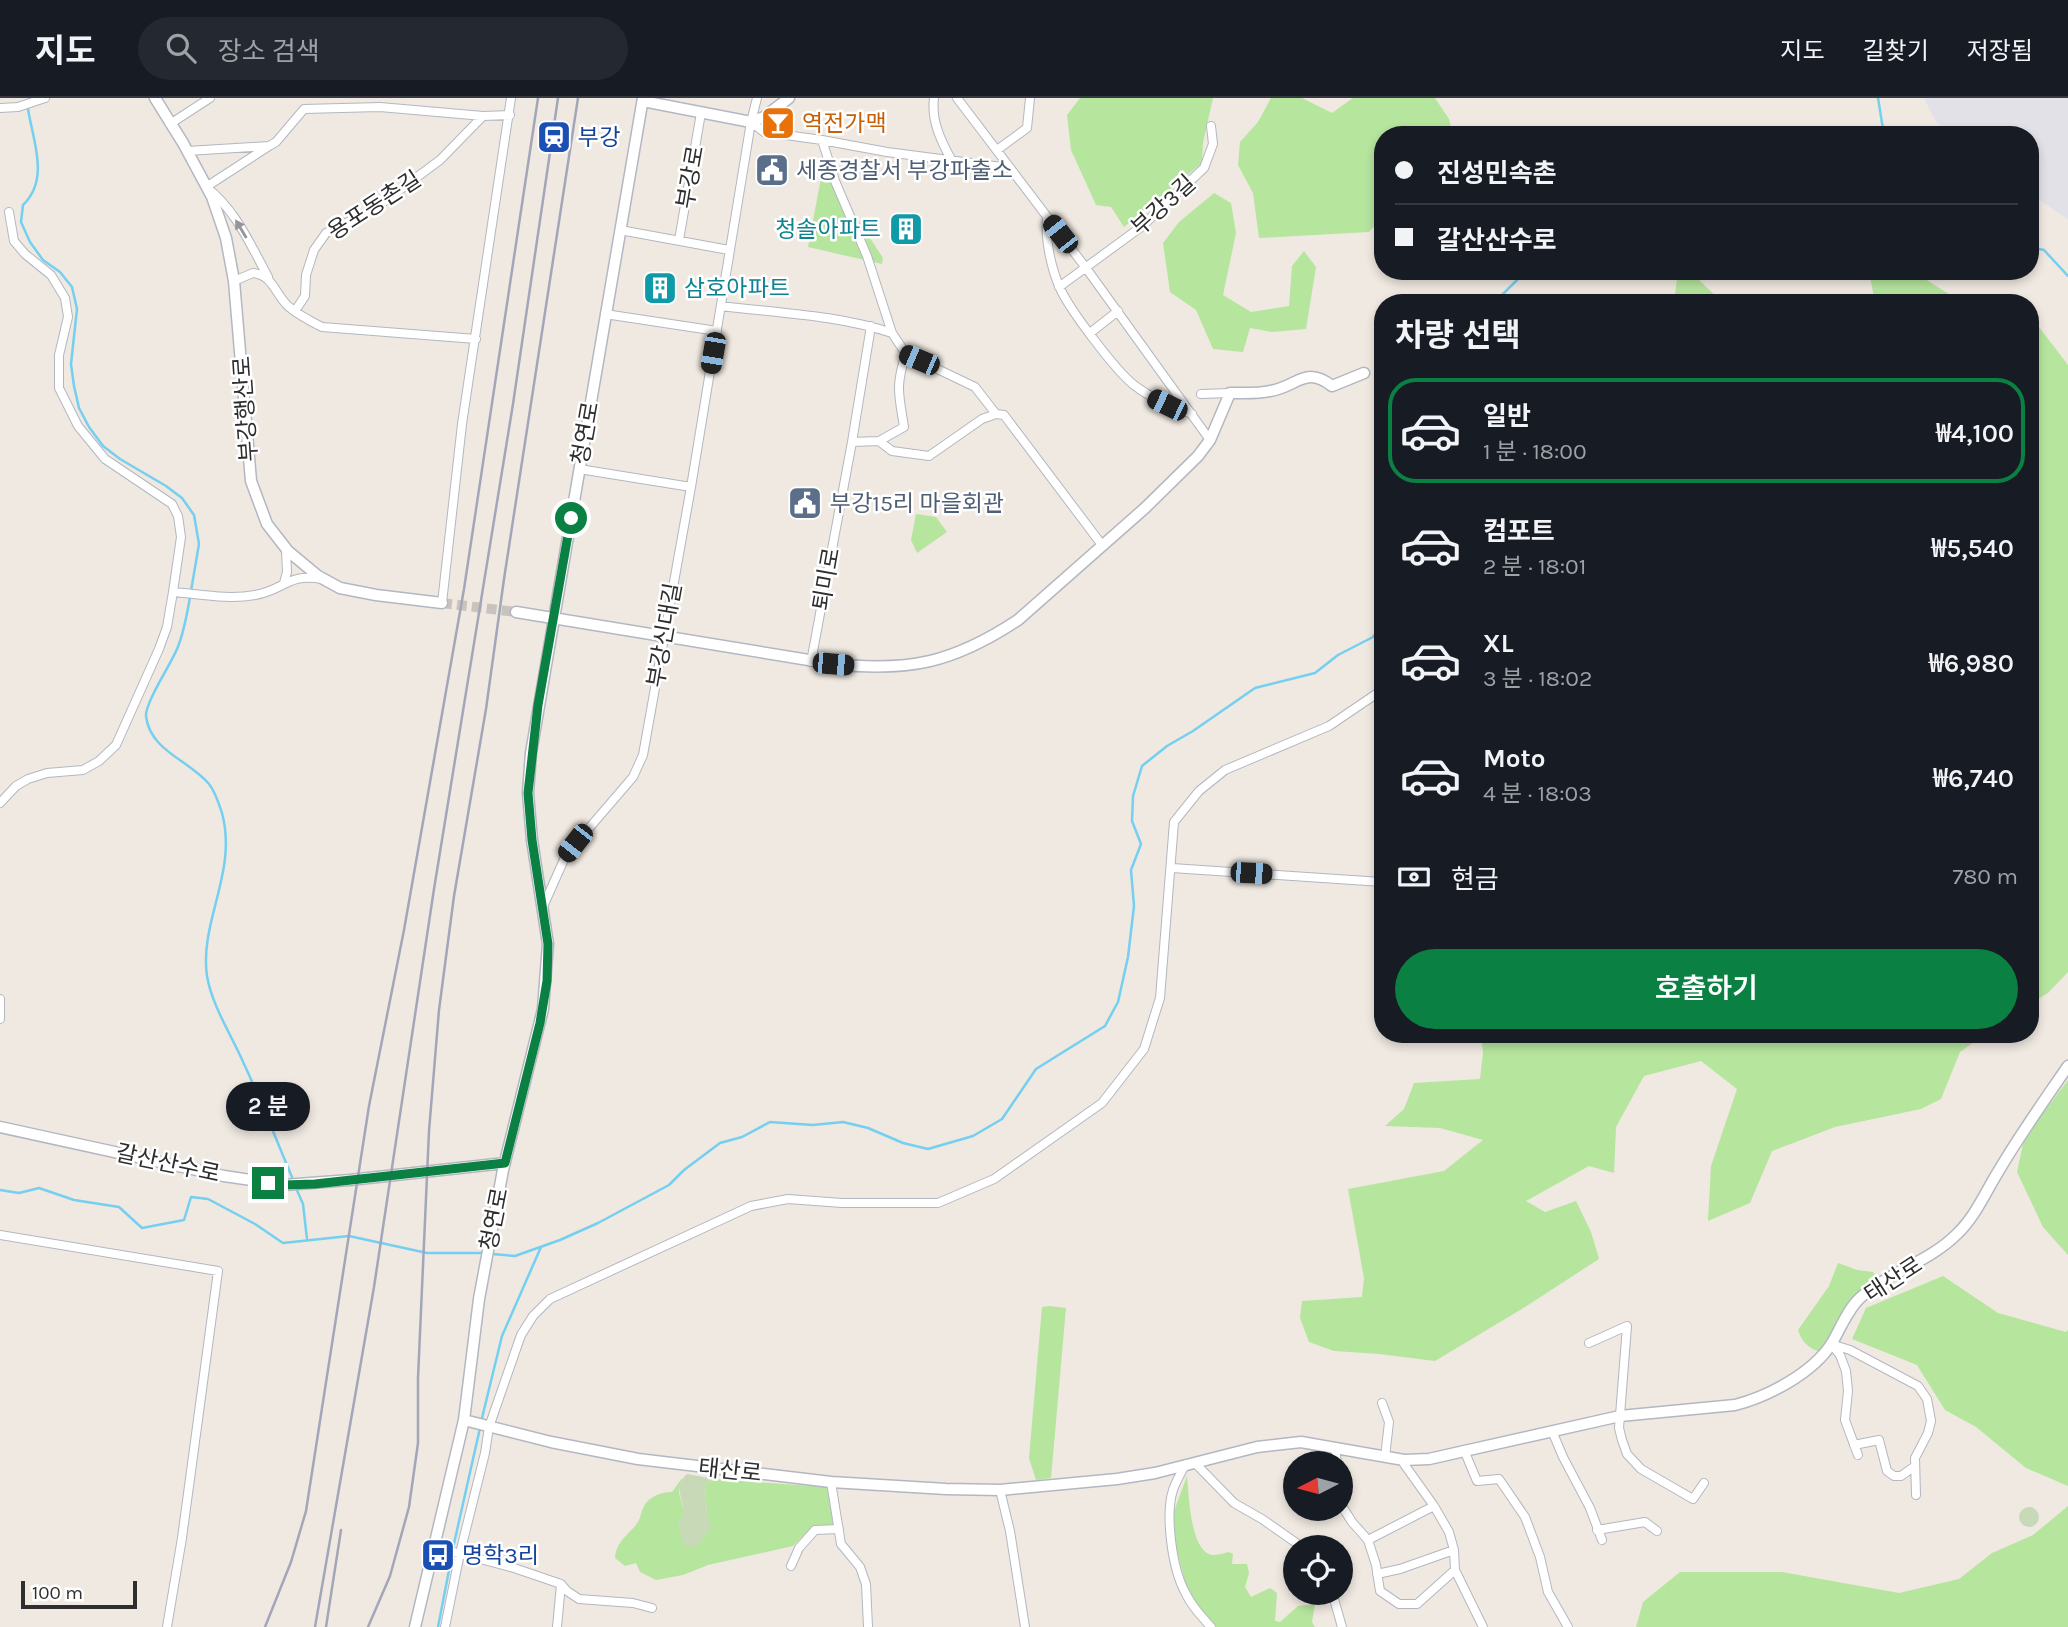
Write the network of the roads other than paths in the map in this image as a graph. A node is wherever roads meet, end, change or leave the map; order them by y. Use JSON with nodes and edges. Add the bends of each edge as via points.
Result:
{"nodes":[{"id":1,"x":45,"y":98,"type":"edge"},
{"id":2,"x":149,"y":98,"type":"edge"},
{"id":3,"x":210,"y":98,"type":"edge"},
{"id":4,"x":511,"y":98,"type":"edge"},
{"id":5,"x":757,"y":98,"type":"edge"},
{"id":6,"x":789,"y":98,"type":"edge"},
{"id":7,"x":934,"y":98,"type":"edge"},
{"id":8,"x":957,"y":98,"type":"edge"},
{"id":9,"x":1031,"y":98,"type":"edge"},
{"id":10,"x":158,"y":100,"type":"edge"},
{"id":11,"x":643,"y":100,"type":"edge"},
{"id":12,"x":665,"y":102,"type":"edge"},
{"id":13,"x":0,"y":108,"type":"edge"},
{"id":14,"x":701,"y":113,"type":"junction"},
{"id":15,"x":510,"y":115,"type":"junction"},
{"id":16,"x":483,"y":116,"type":"junction"},
{"id":17,"x":751,"y":122,"type":"junction"},
{"id":18,"x":170,"y":124,"type":"junction"},
{"id":19,"x":1211,"y":126,"type":"dead end"},
{"id":20,"x":822,"y":140,"type":"junction"},
{"id":21,"x":270,"y":146,"type":"junction"},
{"id":22,"x":997,"y":150,"type":"junction"},
{"id":23,"x":187,"y":151,"type":"junction"},
{"id":24,"x":952,"y":160,"type":"junction"},
{"id":25,"x":1010,"y":168,"type":"junction"},
{"id":26,"x":206,"y":187,"type":"junction"},
{"id":27,"x":9,"y":212,"type":"dead end"},
{"id":28,"x":1047,"y":217,"type":"junction"},
{"id":29,"x":620,"y":230,"type":"junction"},
{"id":30,"x":679,"y":240,"type":"junction"},
{"id":31,"x":729,"y":250,"type":"junction"},
{"id":32,"x":1086,"y":268,"type":"junction"},
{"id":33,"x":268,"y":277,"type":"junction"},
{"id":34,"x":234,"y":281,"type":"junction"},
{"id":35,"x":1059,"y":287,"type":"junction"},
{"id":36,"x":721,"y":306,"type":"junction"},
{"id":37,"x":295,"y":311,"type":"junction"},
{"id":38,"x":1118,"y":311,"type":"junction"},
{"id":39,"x":605,"y":314,"type":"junction"},
{"id":40,"x":871,"y":326,"type":"junction"},
{"id":41,"x":717,"y":331,"type":"junction"},
{"id":42,"x":892,"y":333,"type":"junction"},
{"id":43,"x":1090,"y":333,"type":"junction"},
{"id":44,"x":476,"y":339,"type":"junction"},
{"id":45,"x":906,"y":354,"type":"junction"},
{"id":46,"x":1364,"y":373,"type":"dead end"},
{"id":47,"x":1230,"y":393,"type":"junction"},
{"id":48,"x":1201,"y":394,"type":"dead end"},
{"id":49,"x":996,"y":414,"type":"junction"},
{"id":50,"x":1192,"y":414,"type":"junction"},
{"id":51,"x":1210,"y":440,"type":"junction"},
{"id":52,"x":879,"y":441,"type":"junction"},
{"id":53,"x":852,"y":442,"type":"junction"},
{"id":54,"x":579,"y":469,"type":"junction"},
{"id":55,"x":691,"y":487,"type":"junction"},
{"id":56,"x":1102,"y":545,"type":"junction"},
{"id":57,"x":286,"y":549,"type":"junction"},
{"id":58,"x":322,"y":579,"type":"junction"},
{"id":59,"x":284,"y":583,"type":"junction"},
{"id":60,"x":175,"y":592,"type":"junction"},
{"id":61,"x":442,"y":603,"type":"joint"},
{"id":62,"x":516,"y":612,"type":"tunnel mouth"},
{"id":63,"x":555,"y":617,"type":"junction"},
{"id":64,"x":664,"y":635,"type":"junction"},
{"id":65,"x":811,"y":662,"type":"junction"},
{"id":66,"x":1374,"y":695,"type":"edge"},
{"id":67,"x":0,"y":803,"type":"edge"},
{"id":68,"x":1172,"y":868,"type":"junction"},
{"id":69,"x":1374,"y":881,"type":"edge"},
{"id":70,"x":542,"y":909,"type":"junction"},
{"id":71,"x":0,"y":999,"type":"edge"},
{"id":72,"x":0,"y":1019,"type":"edge"},
{"id":73,"x":2068,"y":1066,"type":"edge"},
{"id":74,"x":0,"y":1127,"type":"edge"},
{"id":75,"x":504,"y":1167,"type":"junction"},
{"id":76,"x":0,"y":1235,"type":"edge"},
{"id":77,"x":1589,"y":1343,"type":"dead end"},
{"id":78,"x":1831,"y":1344,"type":"junction"},
{"id":79,"x":1382,"y":1403,"type":"dead end"},
{"id":80,"x":1620,"y":1416,"type":"junction"},
{"id":81,"x":467,"y":1421,"type":"junction"},
{"id":82,"x":489,"y":1427,"type":"junction"},
{"id":83,"x":1552,"y":1431,"type":"junction"},
{"id":84,"x":1854,"y":1445,"type":"junction"},
{"id":85,"x":1335,"y":1448,"type":"junction"},
{"id":86,"x":1464,"y":1450,"type":"junction"},
{"id":87,"x":1335,"y":1451,"type":"edge"},
{"id":88,"x":1858,"y":1455,"type":"dead end"},
{"id":89,"x":1385,"y":1458,"type":"junction"},
{"id":90,"x":1404,"y":1460,"type":"junction"},
{"id":91,"x":1190,"y":1464,"type":"junction"},
{"id":92,"x":1915,"y":1466,"type":"junction"},
{"id":93,"x":831,"y":1482,"type":"junction"},
{"id":94,"x":1704,"y":1483,"type":"dead end"},
{"id":95,"x":1000,"y":1490,"type":"junction"},
{"id":96,"x":1916,"y":1495,"type":"dead end"},
{"id":97,"x":1434,"y":1506,"type":"junction"},
{"id":98,"x":1351,"y":1521,"type":"edge"},
{"id":99,"x":839,"y":1529,"type":"junction"},
{"id":100,"x":1597,"y":1530,"type":"junction"},
{"id":101,"x":1657,"y":1531,"type":"dead end"},
{"id":102,"x":1285,"y":1535,"type":"edge"},
{"id":103,"x":1368,"y":1540,"type":"junction"},
{"id":104,"x":1602,"y":1540,"type":"dead end"},
{"id":105,"x":435,"y":1547,"type":"junction"},
{"id":106,"x":1454,"y":1550,"type":"junction"},
{"id":107,"x":460,"y":1553,"type":"junction"},
{"id":108,"x":791,"y":1566,"type":"dead end"},
{"id":109,"x":1455,"y":1570,"type":"junction"},
{"id":110,"x":1377,"y":1574,"type":"junction"},
{"id":111,"x":561,"y":1584,"type":"junction"},
{"id":112,"x":1336,"y":1605,"type":"edge"},
{"id":113,"x":652,"y":1608,"type":"dead end"},
{"id":114,"x":167,"y":1627,"type":"edge"},
{"id":115,"x":415,"y":1627,"type":"edge"},
{"id":116,"x":445,"y":1627,"type":"edge"},
{"id":117,"x":557,"y":1627,"type":"edge"},
{"id":118,"x":868,"y":1627,"type":"edge"},
{"id":119,"x":1025,"y":1627,"type":"edge"},
{"id":120,"x":1211,"y":1627,"type":"edge"},
{"id":121,"x":1342,"y":1627,"type":"edge"},
{"id":122,"x":1483,"y":1627,"type":"edge"},
{"id":123,"x":1568,"y":1627,"type":"edge"}],
"edges":[{"from":1,"to":13,"type":"street"},
{"from":2,"to":10,"type":"street"},
{"from":3,"to":18,"type":"street"},
{"from":4,"to":15,"type":"street"},
{"from":5,"to":17,"type":"street","name":"부강신대길"},
{"from":6,"to":17,"type":"street"},
{"from":7,"to":24,"type":"street","via":[[935,122]]},
{"from":8,"to":22,"type":"street"},
{"from":9,"to":22,"type":"street","via":[[1027,128]]},
{"from":10,"to":18,"type":"street","name":"부강행산로"},
{"from":11,"to":12,"type":"street","name":"부강로"},
{"from":11,"to":29,"type":"street","name":"청연로"},
{"from":12,"to":14,"type":"street","name":"부강로"},
{"from":14,"to":17,"type":"street","name":"부강로"},
{"from":14,"to":30,"type":"street","name":"부강로"},
{"from":15,"to":16,"type":"street"},
{"from":15,"to":44,"type":"street"},
{"from":16,"to":21,"type":"street","via":[[380,107],[304,109]]},
{"from":16,"to":37,"type":"street","name":"용포동촌길","via":[[440,160],[374,209],[326,233],[310,260],[305,296]]},
{"from":17,"to":20,"type":"street","via":[[764,132]]},
{"from":17,"to":31,"type":"street","name":"부강신대길"},
{"from":18,"to":23,"type":"street","name":"부강행산로"},
{"from":19,"to":32,"type":"street","name":"부강3길","via":[[1212,151],[1204,168],[1140,227]]},
{"from":20,"to":24,"type":"street"},
{"from":20,"to":42,"type":"street"},
{"from":21,"to":23,"type":"street"},
{"from":21,"to":26,"type":"street"},
{"from":22,"to":25,"type":"street"},
{"from":23,"to":26,"type":"street","name":"부강행산로"},
{"from":24,"to":25,"type":"street"},
{"from":25,"to":28,"type":"street"},
{"from":33,"to":26,"type":"street","one_way":true,"via":[[223,200]]},
{"from":26,"to":34,"type":"street","name":"부강행산로","via":[[226,238]]},
{"from":27,"to":60,"type":"street","via":[[15,241],[51,275],[65,298],[68,317],[58,355],[59,388],[78,426],[105,459],[172,504],[178,516],[181,537]]},
{"from":28,"to":32,"type":"street"},
{"from":28,"to":35,"type":"street"},
{"from":29,"to":30,"type":"street"},
{"from":29,"to":39,"type":"street","name":"청연로"},
{"from":30,"to":31,"type":"street"},
{"from":31,"to":36,"type":"street","name":"부강신대길"},
{"from":32,"to":35,"type":"street","name":"부강3길"},
{"from":32,"to":38,"type":"street"},
{"from":33,"to":34,"type":"street","via":[[253,273]]},
{"from":33,"to":37,"type":"street"},
{"from":34,"to":57,"type":"street","name":"부강행산로","via":[[251,481],[267,524]]},
{"from":35,"to":43,"type":"street"},
{"from":36,"to":40,"type":"street"},
{"from":36,"to":41,"type":"street","name":"부강신대길"},
{"from":37,"to":44,"type":"street","via":[[322,327]]},
{"from":38,"to":43,"type":"street"},
{"from":38,"to":50,"type":"street"},
{"from":39,"to":41,"type":"street"},
{"from":39,"to":54,"type":"street","name":"청연로"},
{"from":40,"to":42,"type":"street"},
{"from":40,"to":53,"type":"street"},
{"from":41,"to":55,"type":"street","name":"부강신대길"},
{"from":42,"to":45,"type":"street"},
{"from":43,"to":50,"type":"street","via":[[1132,383]]},
{"from":44,"to":61,"type":"street"},
{"from":45,"to":49,"type":"street","via":[[975,387]]},
{"from":45,"to":52,"type":"street","via":[[898,377],[904,427]]},
{"from":46,"to":47,"type":"street","via":[[1332,387],[1321,377],[1306,377],[1269,392]]},
{"from":47,"to":48,"type":"street"},
{"from":47,"to":51,"type":"street"},
{"from":49,"to":52,"type":"street","via":[[929,456],[892,451]]},
{"from":49,"to":56,"type":"street","via":[[1004,415]]},
{"from":50,"to":51,"type":"street"},
{"from":51,"to":56,"type":"street"},
{"from":52,"to":53,"type":"street"},
{"from":53,"to":65,"type":"street","name":"퇴미로"},
{"from":54,"to":55,"type":"street"},
{"from":54,"to":63,"type":"street","name":"청연로"},
{"from":55,"to":64,"type":"street","name":"부강신대길"},
{"from":56,"to":65,"type":"street","via":[[1018,620],[967,649],[902,667]]},
{"from":57,"to":58,"type":"street","name":"부강행산로"},
{"from":57,"to":59,"type":"street"},
{"from":58,"to":59,"type":"street","via":[[306,576]]},
{"from":58,"to":61,"type":"street","name":"부강행산로","via":[[364,593]]},
{"from":59,"to":60,"type":"street","via":[[272,592],[247,597]]},
{"from":60,"to":67,"type":"street","via":[[159,649],[116,745],[83,770],[28,779]]},
{"from":62,"to":63,"type":"street"},
{"from":63,"to":64,"type":"street"},
{"from":63,"to":70,"type":"street","name":"청연로","via":[[528,793]]},
{"from":64,"to":65,"type":"street"},
{"from":64,"to":70,"type":"street","name":"부강신대길","via":[[643,755],[633,777],[566,855]]},
{"from":66,"to":68,"type":"street","via":[[1329,726],[1225,770],[1199,791],[1174,822]]},
{"from":68,"to":69,"type":"street"},
{"from":68,"to":82,"type":"street","via":[[1160,999],[1144,1049],[1102,1103],[994,1179],[938,1203],[788,1199],[751,1206],[550,1299],[521,1335]]},
{"from":70,"to":75,"type":"street","name":"청연로","via":[[548,944],[543,1009]]},
{"from":71,"to":72,"type":"street"},
{"from":73,"to":78,"type":"street","name":"태산로","via":[[1959,1233],[1858,1300]]},
{"from":74,"to":75,"type":"street","name":"갈산산수로","via":[[284,1185]]},
{"from":75,"to":81,"type":"street","name":"청연로","via":[[479,1299]]},
{"from":76,"to":114,"type":"street","via":[[218,1271]]},
{"from":77,"to":80,"type":"street","via":[[1626,1326]]},
{"from":78,"to":80,"type":"street","name":"태산로","via":[[1806,1369],[1752,1400]]},
{"from":78,"to":84,"type":"street","via":[[1846,1371],[1845,1420]]},
{"from":78,"to":92,"type":"street","via":[[1878,1363],[1918,1386],[1927,1399],[1931,1421]]},
{"from":79,"to":89,"type":"street","via":[[1389,1422]]},
{"from":80,"to":83,"type":"street","name":"태산로"},
{"from":80,"to":94,"type":"street","via":[[1627,1454],[1641,1469],[1693,1499]]},
{"from":81,"to":82,"type":"street","name":"태산로"},
{"from":81,"to":105,"type":"street","name":"청연로"},
{"from":82,"to":93,"type":"street","name":"태산로","via":[[638,1459]]},
{"from":82,"to":107,"type":"street"},
{"from":83,"to":86,"type":"street","name":"태산로"},
{"from":83,"to":100,"type":"street"},
{"from":84,"to":88,"type":"street"},
{"from":84,"to":92,"type":"street","via":[[1879,1440],[1887,1471],[1894,1476]]},
{"from":85,"to":87,"type":"street"},
{"from":85,"to":89,"type":"street","name":"태산로"},
{"from":85,"to":91,"type":"street","name":"태산로","via":[[1301,1442],[1277,1444]]},
{"from":86,"to":90,"type":"street","name":"태산로"},
{"from":86,"to":123,"type":"street","via":[[1477,1480],[1499,1479],[1525,1517],[1548,1592]]},
{"from":89,"to":90,"type":"street","name":"태산로"},
{"from":90,"to":97,"type":"street"},
{"from":91,"to":95,"type":"street","name":"태산로","via":[[1155,1474]]},
{"from":91,"to":102,"type":"street","via":[[1203,1468],[1234,1503]]},
{"from":91,"to":120,"type":"street","via":[[1172,1490],[1171,1539],[1184,1590]]},
{"from":92,"to":96,"type":"street"},
{"from":93,"to":95,"type":"street","name":"태산로"},
{"from":93,"to":99,"type":"street"},
{"from":95,"to":119,"type":"street"},
{"from":97,"to":103,"type":"street"},
{"from":97,"to":106,"type":"street"},
{"from":98,"to":103,"type":"street"},
{"from":99,"to":108,"type":"street","via":[[815,1530]]},
{"from":99,"to":118,"type":"street","via":[[841,1544],[860,1567],[866,1584]]},
{"from":100,"to":101,"type":"street","via":[[1646,1522]]},
{"from":100,"to":104,"type":"street"},
{"from":103,"to":110,"type":"street"},
{"from":105,"to":107,"type":"street"},
{"from":105,"to":115,"type":"street","name":"청연로"},
{"from":106,"to":109,"type":"street"},
{"from":106,"to":110,"type":"street"},
{"from":107,"to":111,"type":"street"},
{"from":107,"to":116,"type":"street"},
{"from":109,"to":110,"type":"street","via":[[1417,1604],[1399,1604],[1389,1598],[1380,1591]]},
{"from":109,"to":122,"type":"street"},
{"from":111,"to":113,"type":"street","via":[[579,1599],[633,1602]]},
{"from":111,"to":117,"type":"street"},
{"from":112,"to":121,"type":"street"}]}
